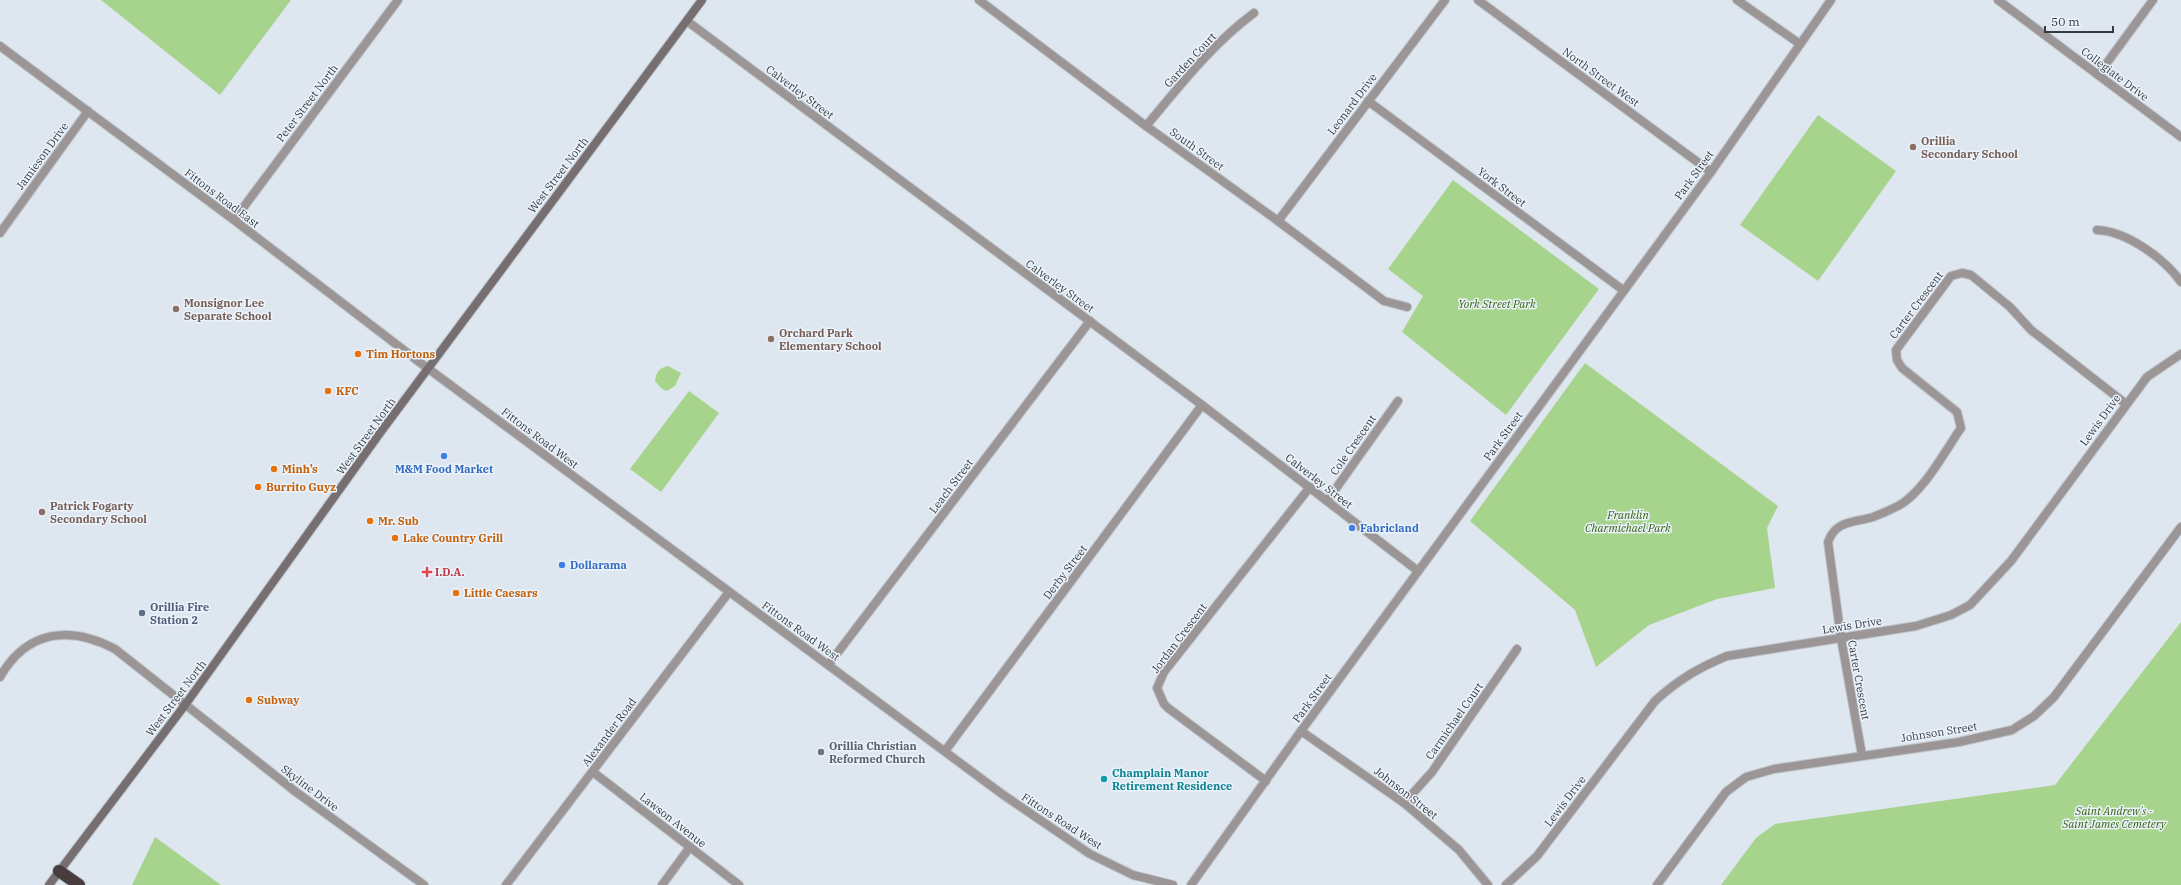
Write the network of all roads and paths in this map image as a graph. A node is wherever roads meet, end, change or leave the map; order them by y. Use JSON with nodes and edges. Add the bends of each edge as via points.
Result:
{"nodes":[{"id":1,"x":398,"y":0,"type":"edge"},
{"id":2,"x":702,"y":0,"type":"edge"},
{"id":3,"x":979,"y":0,"type":"edge"},
{"id":4,"x":1444,"y":0,"type":"edge"},
{"id":5,"x":1478,"y":0,"type":"edge"},
{"id":6,"x":1737,"y":0,"type":"edge"},
{"id":7,"x":1831,"y":0,"type":"edge"},
{"id":8,"x":2153,"y":0,"type":"edge"},
{"id":9,"x":2004,"y":2,"type":"edge"},
{"id":10,"x":1254,"y":13,"type":"dead end"},
{"id":11,"x":687,"y":21,"type":"junction"},
{"id":12,"x":1800,"y":44,"type":"junction"},
{"id":13,"x":0,"y":46,"type":"edge"},
{"id":14,"x":2098,"y":75,"type":"junction"},
{"id":15,"x":1368,"y":101,"type":"junction"},
{"id":16,"x":88,"y":111,"type":"junction"},
{"id":17,"x":1146,"y":126,"type":"junction"},
{"id":18,"x":2181,"y":137,"type":"edge"},
{"id":19,"x":1711,"y":172,"type":"junction"},
{"id":20,"x":234,"y":220,"type":"junction"},
{"id":21,"x":1278,"y":221,"type":"junction"},
{"id":22,"x":2097,"y":230,"type":"dead end"},
{"id":23,"x":0,"y":233,"type":"edge"},
{"id":24,"x":2181,"y":282,"type":"edge"},
{"id":25,"x":1623,"y":290,"type":"junction"},
{"id":26,"x":1407,"y":307,"type":"dead end"},
{"id":27,"x":1090,"y":321,"type":"junction"},
{"id":28,"x":2181,"y":354,"type":"edge"},
{"id":29,"x":429,"y":369,"type":"junction"},
{"id":30,"x":1398,"y":401,"type":"dead end"},
{"id":31,"x":2126,"y":404,"type":"junction"},
{"id":32,"x":1202,"y":405,"type":"junction"},
{"id":33,"x":1310,"y":487,"type":"junction"},
{"id":34,"x":1327,"y":501,"type":"junction"},
{"id":35,"x":2181,"y":527,"type":"edge"},
{"id":36,"x":1418,"y":571,"type":"junction"},
{"id":37,"x":729,"y":592,"type":"junction"},
{"id":38,"x":1841,"y":638,"type":"junction"},
{"id":39,"x":1517,"y":649,"type":"dead end"},
{"id":40,"x":829,"y":664,"type":"junction"},
{"id":41,"x":0,"y":677,"type":"edge"},
{"id":42,"x":185,"y":705,"type":"junction"},
{"id":43,"x":1301,"y":730,"type":"junction"},
{"id":44,"x":945,"y":751,"type":"junction"},
{"id":45,"x":1862,"y":755,"type":"junction"},
{"id":46,"x":593,"y":772,"type":"junction"},
{"id":47,"x":1266,"y":781,"type":"junction"},
{"id":48,"x":1404,"y":803,"type":"junction"},
{"id":49,"x":690,"y":847,"type":"junction"},
{"id":50,"x":59,"y":871,"type":"junction"},
{"id":51,"x":49,"y":885,"type":"edge"},
{"id":52,"x":79,"y":885,"type":"edge"},
{"id":53,"x":424,"y":885,"type":"edge"},
{"id":54,"x":506,"y":885,"type":"edge"},
{"id":55,"x":662,"y":885,"type":"edge"},
{"id":56,"x":739,"y":885,"type":"edge"},
{"id":57,"x":1173,"y":885,"type":"edge"},
{"id":58,"x":1191,"y":885,"type":"edge"},
{"id":59,"x":1488,"y":885,"type":"edge"},
{"id":60,"x":1506,"y":885,"type":"edge"},
{"id":61,"x":1657,"y":885,"type":"edge"}],
"edges":[{"from":1,"to":20,"type":"street","name":"Peter Street North"},
{"from":2,"to":11,"type":"main road","name":"West Street North"},
{"from":3,"to":17,"type":"street","name":"South Street"},
{"from":4,"to":15,"type":"street","name":"Leonard Drive"},
{"from":5,"to":19,"type":"street","name":"North Street West"},
{"from":6,"to":12,"type":"street"},
{"from":7,"to":12,"type":"street","name":"Park Street"},
{"from":8,"to":14,"type":"street"},
{"from":9,"to":14,"type":"street","name":"Collegiate Drive"},
{"from":10,"to":17,"type":"street","name":"Garden Court","via":[[1195,69]]},
{"from":11,"to":27,"type":"street","name":"Calverley Street"},
{"from":11,"to":29,"type":"main road","name":"West Street North"},
{"from":12,"to":19,"type":"street","name":"Park Street"},
{"from":13,"to":16,"type":"street","name":"Fittons Road East"},
{"from":14,"to":18,"type":"street","name":"Collegiate Drive"},
{"from":15,"to":21,"type":"street","name":"Leonard Drive"},
{"from":15,"to":25,"type":"street","name":"York Street"},
{"from":16,"to":20,"type":"street","name":"Fittons Road East"},
{"from":16,"to":23,"type":"street","name":"Jamieson Drive"},
{"from":17,"to":21,"type":"street","name":"South Street"},
{"from":19,"to":25,"type":"street","name":"Park Street"},
{"from":20,"to":29,"type":"street","name":"Fittons Road East"},
{"from":21,"to":26,"type":"street","name":"South Street","via":[[1384,301]]},
{"from":22,"to":24,"type":"street","via":[[2118,233],[2128,238],[2165,264]]},
{"from":25,"to":36,"type":"street","name":"Park Street"},
{"from":27,"to":32,"type":"street","name":"Calverley Street"},
{"from":27,"to":40,"type":"street","name":"Leach Street"},
{"from":28,"to":31,"type":"street","name":"Lewis Drive","via":[[2147,377]]},
{"from":29,"to":37,"type":"street","name":"Fittons Road West"},
{"from":29,"to":42,"type":"main road","name":"West Street North","via":[[380,433]]},
{"from":30,"to":34,"type":"street","name":"Cole Crescent"},
{"from":31,"to":38,"type":"street","name":"Lewis Drive","via":[[2011,561],[1970,605],[1951,615],[1916,626]]},
{"from":31,"to":38,"type":"street","name":"Carter Crescent","via":[[2031,330],[2010,307],[1971,275],[1962,273],[1951,276],[1896,350],[1897,360],[1902,368],[1957,412],[1961,428],[1920,486],[1900,505],[1874,517],[1850,522],[1832,532],[1828,542],[1829,554]]},
{"from":32,"to":33,"type":"street","name":"Calverley Street"},
{"from":32,"to":44,"type":"street","name":"Derby Street"},
{"from":33,"to":34,"type":"street","name":"Calverley Street"},
{"from":33,"to":47,"type":"street","name":"Jordan Crescent","via":[[1164,672],[1157,688],[1168,708]]},
{"from":34,"to":36,"type":"street","name":"Calverley Street"},
{"from":35,"to":45,"type":"street","name":"Johnson Street","via":[[2054,697],[2034,716],[2012,730],[1959,742]]},
{"from":36,"to":43,"type":"street","name":"Park Street"},
{"from":37,"to":40,"type":"street","name":"Fittons Road West"},
{"from":37,"to":46,"type":"street","name":"Alexander Road"},
{"from":38,"to":45,"type":"street","name":"Carter Crescent"},
{"from":38,"to":60,"type":"street","name":"Lewis Drive","via":[[1727,656],[1700,667],[1676,682],[1655,701],[1635,725],[1537,856]]},
{"from":39,"to":48,"type":"street","name":"Carmichael Court","via":[[1432,772]]},
{"from":40,"to":44,"type":"street","name":"Fittons Road West"},
{"from":41,"to":42,"type":"street","name":"Skyline Drive","via":[[18,653],[36,641],[59,634],[82,636],[115,649]]},
{"from":42,"to":50,"type":"main road","name":"West Street North"},
{"from":42,"to":53,"type":"street","name":"Skyline Drive","via":[[296,792]]},
{"from":43,"to":47,"type":"street","name":"Park Street"},
{"from":43,"to":48,"type":"street","name":"Johnson Street"},
{"from":44,"to":57,"type":"street","name":"Fittons Road West","via":[[1002,794],[1090,854],[1133,875]]},
{"from":45,"to":61,"type":"street","name":"Johnson Street","via":[[1774,769],[1746,777],[1726,792]]},
{"from":46,"to":49,"type":"street","name":"Lawson Avenue"},
{"from":46,"to":54,"type":"street","name":"Alexander Road"},
{"from":47,"to":58,"type":"street","name":"Park Street"},
{"from":48,"to":59,"type":"street","name":"Johnson Street","via":[[1459,850]]},
{"from":49,"to":55,"type":"street"},
{"from":49,"to":56,"type":"street","name":"Lawson Avenue"},
{"from":50,"to":51,"type":"main road","name":"West Street North"},
{"from":50,"to":52,"type":"highway"}]}
